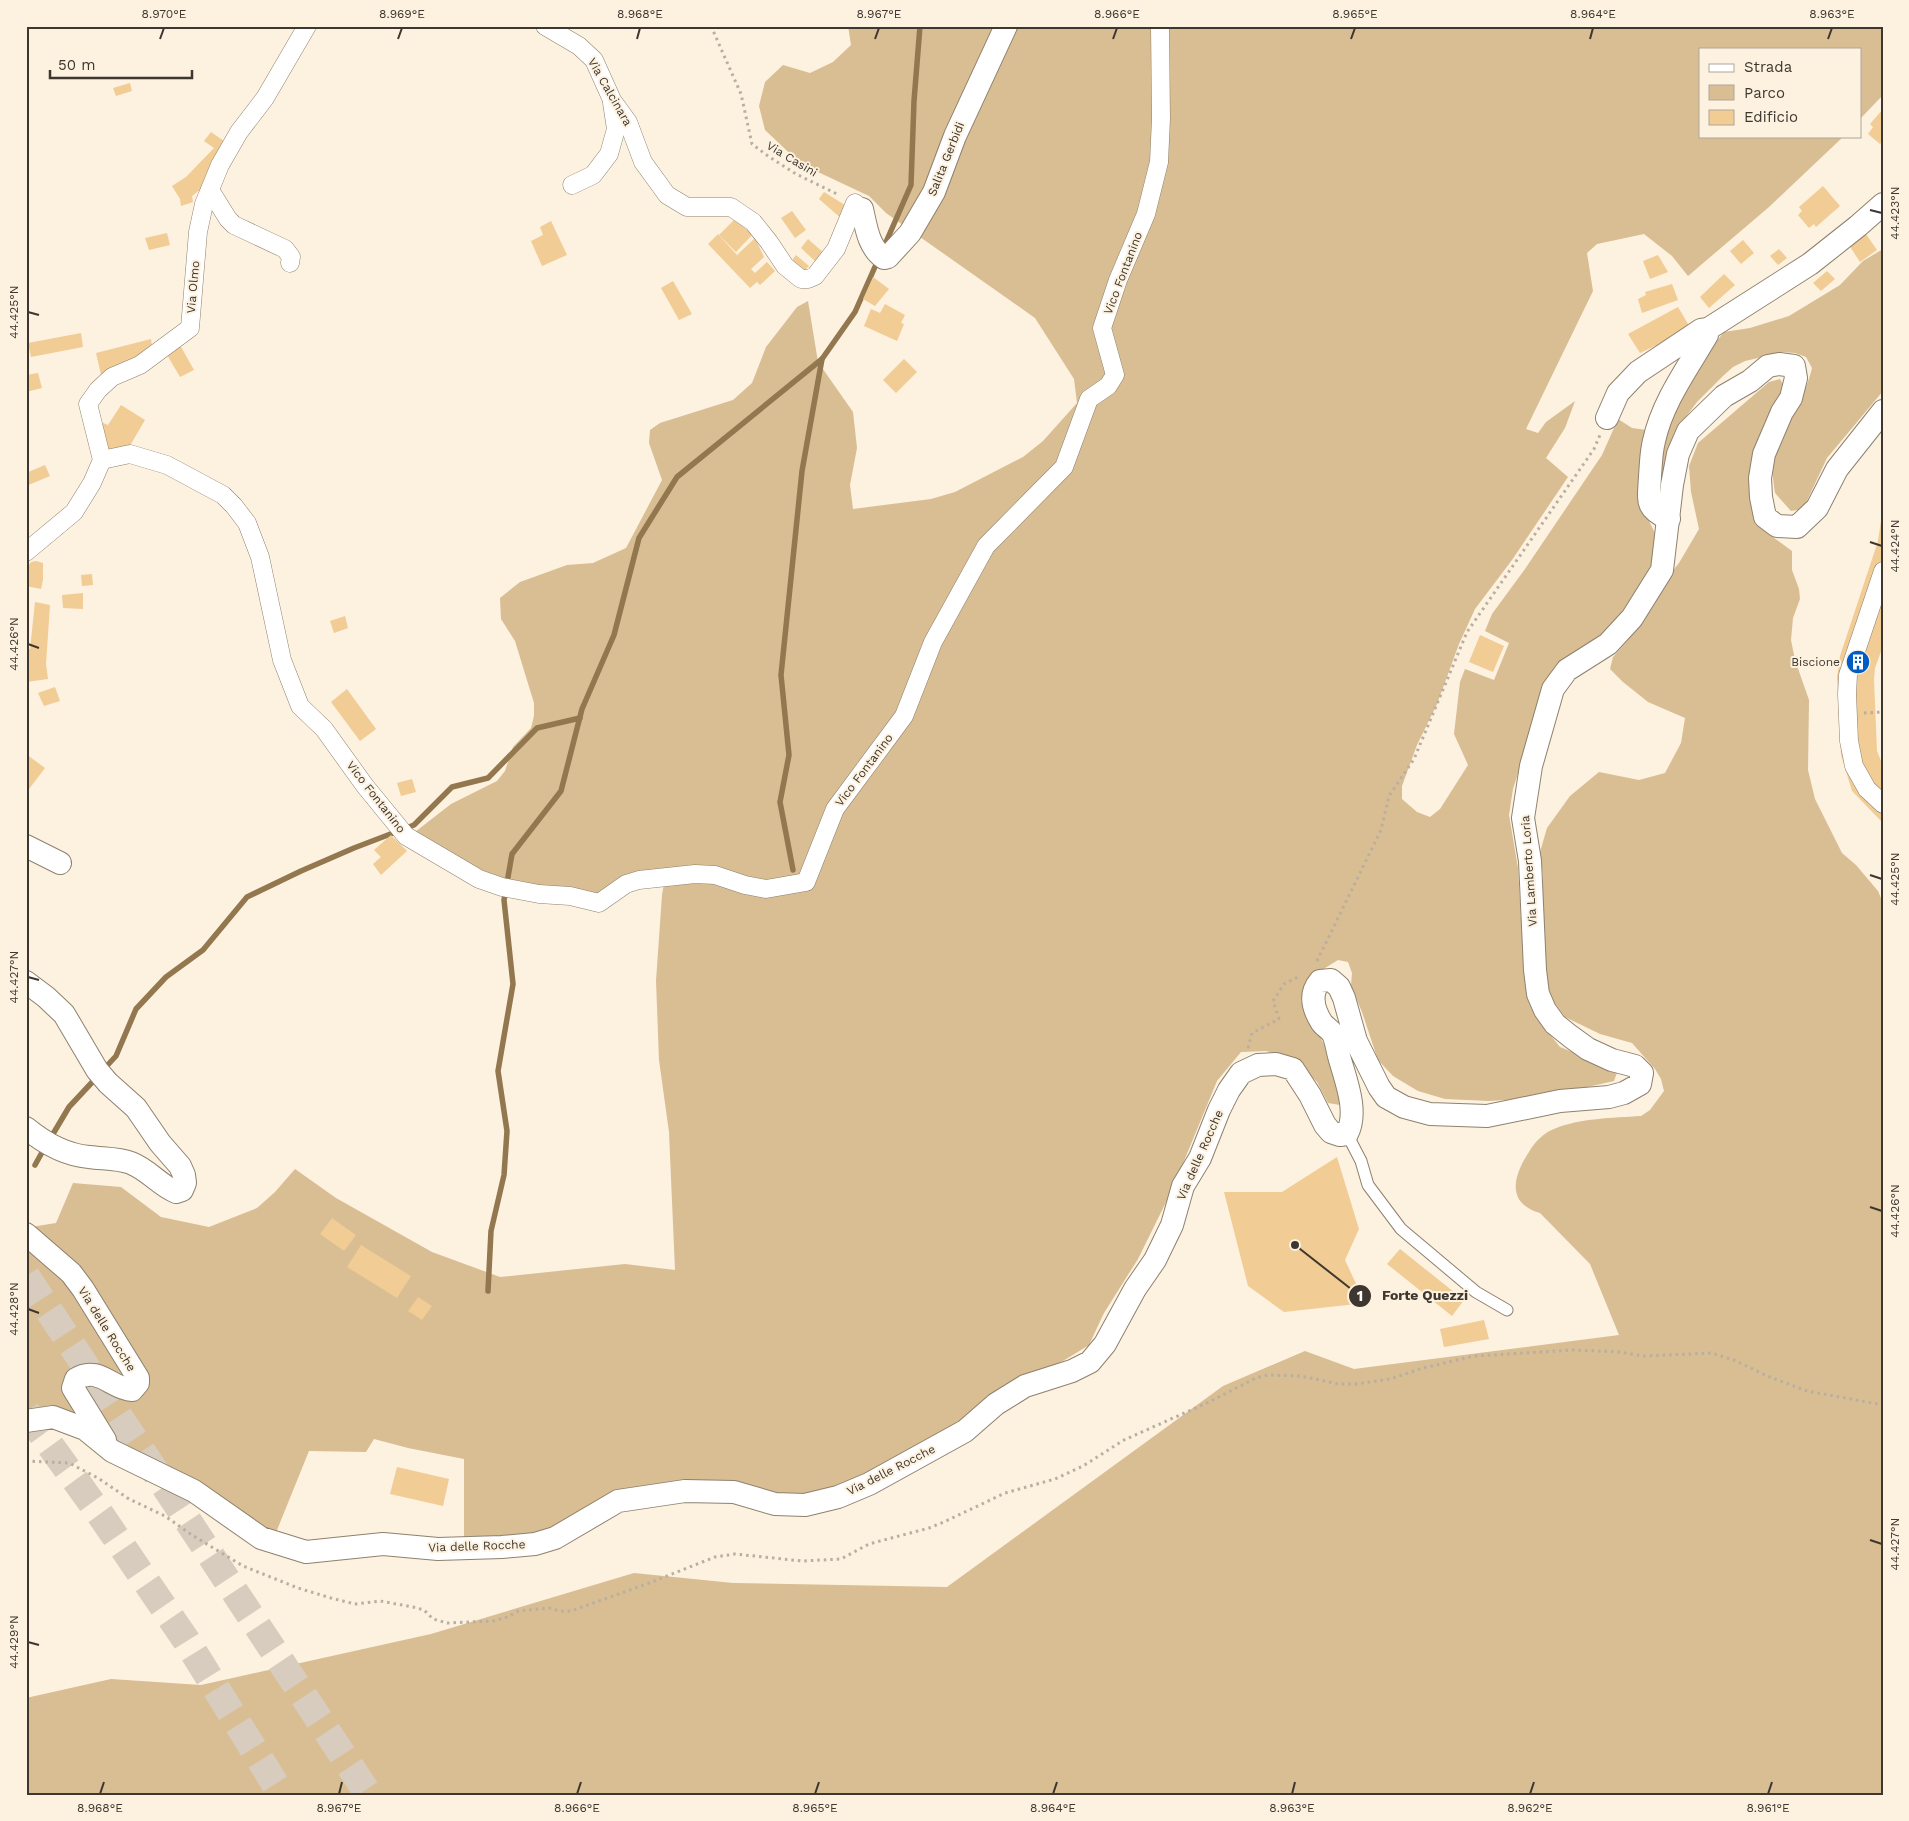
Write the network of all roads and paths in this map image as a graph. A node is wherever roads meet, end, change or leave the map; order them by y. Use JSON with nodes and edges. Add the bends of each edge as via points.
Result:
{"nodes":[{"id":1,"x":308,"y":26,"type":"edge"},
{"id":2,"x":545,"y":26,"type":"edge"},
{"id":3,"x":710,"y":26,"type":"edge"},
{"id":4,"x":1006,"y":26,"type":"edge"},
{"id":5,"x":1160,"y":26,"type":"edge"},
{"id":6,"x":612,"y":100,"type":"junction"},
{"id":7,"x":572,"y":185,"type":"dead end"},
{"id":8,"x":210,"y":190,"type":"junction"},
{"id":9,"x":1883,"y":204,"type":"edge"},
{"id":10,"x":858,"y":206,"type":"junction"},
{"id":11,"x":290,"y":263,"type":"dead end"},
{"id":12,"x":1708,"y":329,"type":"junction"},
{"id":13,"x":1883,"y":411,"type":"edge"},
{"id":14,"x":1607,"y":418,"type":"joint"},
{"id":15,"x":102,"y":460,"type":"junction"},
{"id":16,"x":1669,"y":519,"type":"junction"},
{"id":17,"x":26,"y":552,"type":"edge"},
{"id":18,"x":1883,"y":571,"type":"edge"},
{"id":19,"x":1883,"y":712,"type":"edge"},
{"id":20,"x":1858,"y":714,"type":"dead end"},
{"id":21,"x":1883,"y":804,"type":"edge"},
{"id":22,"x":26,"y":846,"type":"edge"},
{"id":23,"x":60,"y":863,"type":"dead end"},
{"id":24,"x":1313,"y":968,"type":"dead end"},
{"id":25,"x":1306,"y":972,"type":"dead end"},
{"id":26,"x":26,"y":982,"type":"edge"},
{"id":27,"x":1241,"y":1073,"type":"junction"},
{"id":28,"x":26,"y":1128,"type":"edge"},
{"id":29,"x":1347,"y":1134,"type":"junction"},
{"id":30,"x":26,"y":1234,"type":"edge"},
{"id":31,"x":1507,"y":1310,"type":"dead end"},
{"id":32,"x":1883,"y":1405,"type":"edge"},
{"id":33,"x":26,"y":1421,"type":"edge"},
{"id":34,"x":112,"y":1451,"type":"junction"},
{"id":35,"x":869,"y":1544,"type":"dead end"}],
"edges":[{"from":1,"to":8,"type":"street","name":"Via Olmo","via":[[265,98],[239,132]]},
{"from":2,"to":6,"type":"street","name":"Via Calcinara","via":[[579,46],[594,60]]},
{"from":3,"to":10,"type":"path","name":"Via Casini","via":[[741,94],[752,144],[796,174]]},
{"from":4,"to":10,"type":"street","name":"Salita Gerbidi","via":[[955,136],[934,192],[910,233],[892,254],[879,253]]},
{"from":5,"to":15,"type":"street","name":"Vico Fontanino","via":[[1159,162],[1146,214],[1102,328],[1115,375],[1108,386],[1088,399],[1064,467],[986,546],[933,642],[904,716],[835,810],[806,882],[766,888],[715,875],[695,874],[639,880],[626,884],[599,903],[570,896],[539,894],[479,879],[406,836],[324,729],[300,706],[282,660],[260,557],[247,522],[223,495],[167,466],[130,454]]},
{"from":6,"to":7,"type":"street","via":[[616,128],[609,154],[593,175]]},
{"from":6,"to":10,"type":"street","name":"Via Calcinara","via":[[628,122],[643,162],[667,195],[687,208],[730,207],[753,222],[785,266],[801,279],[815,276],[836,249]]},
{"from":8,"to":11,"type":"street","via":[[234,225],[285,249],[291,257]]},
{"from":8,"to":15,"type":"street","name":"Via Olmo","via":[[198,232],[190,328],[140,365],[112,377],[88,404]]},
{"from":9,"to":12,"type":"street","via":[[1810,264]]},
{"from":12,"to":14,"type":"street","via":[[1701,330],[1638,372],[1618,393]]},
{"from":12,"to":16,"type":"street","via":[[1707,336],[1666,404],[1654,441],[1649,495],[1651,507]]},
{"from":13,"to":16,"type":"street","name":"Via Lamberto Loria","via":[[1837,470],[1817,508],[1797,527],[1777,526],[1765,517],[1760,478],[1764,454],[1791,398],[1796,378],[1794,366],[1768,366],[1724,396],[1688,431],[1678,454]]},
{"from":14,"to":24,"type":"path","via":[[1594,450],[1467,632],[1414,759],[1388,796],[1380,830]]},
{"from":15,"to":17,"type":"street","via":[[74,512]]},
{"from":16,"to":29,"type":"street","name":"Via Lamberto Loria","via":[[1662,570],[1632,618],[1608,644],[1567,670],[1553,689],[1531,766],[1523,818],[1530,860],[1535,970],[1538,994],[1545,1010],[1555,1024],[1588,1049],[1635,1066],[1642,1073],[1640,1084],[1609,1097],[1560,1101],[1487,1116],[1430,1114],[1404,1107],[1386,1097],[1378,1087],[1356,1041],[1339,986],[1331,980],[1320,981],[1314,988],[1314,1004],[1322,1023],[1333,1034],[1350,1092],[1351,1127]]},
{"from":18,"to":21,"type":"street","via":[[1848,675],[1847,694],[1849,741],[1854,766],[1867,789]]},
{"from":19,"to":20,"type":"path"},
{"from":22,"to":23,"type":"street"},
{"from":25,"to":27,"type":"path","via":[[1284,984],[1273,1001],[1279,1019],[1252,1033]]},
{"from":26,"to":28,"type":"street","via":[[64,1014],[97,1070],[143,1117],[180,1166],[185,1183],[182,1190],[176,1192],[146,1170],[128,1162],[67,1152]]},
{"from":27,"to":29,"type":"street","via":[[1258,1065],[1276,1064],[1292,1069],[1325,1125],[1340,1136]]},
{"from":27,"to":34,"type":"street","name":"Via delle Rocche","via":[[1229,1090],[1200,1158],[1183,1186],[1172,1225],[1155,1260],[1105,1344],[1090,1362],[1025,1386],[957,1435],[869,1484],[838,1497],[805,1505],[775,1504],[734,1492],[685,1491],[618,1501],[555,1538],[535,1544],[438,1550],[383,1544],[306,1552],[261,1538],[194,1491]]},
{"from":29,"to":31,"type":"lane","via":[[1361,1160],[1368,1185],[1401,1229],[1476,1292]]},
{"from":30,"to":34,"type":"street","name":"Via delle Rocche","via":[[71,1273],[138,1378],[132,1390],[95,1376],[83,1375],[76,1379],[74,1388]]},
{"from":32,"to":35,"type":"path","via":[[1808,1391],[1734,1360],[1695,1352],[1643,1356],[1574,1350],[1481,1355],[1390,1379],[1356,1384],[1268,1375],[1154,1426],[1055,1479],[1005,1493],[929,1528]]},
{"from":33,"to":34,"type":"street","name":"Via delle Rocche","via":[[53,1417],[85,1430]]}]}
